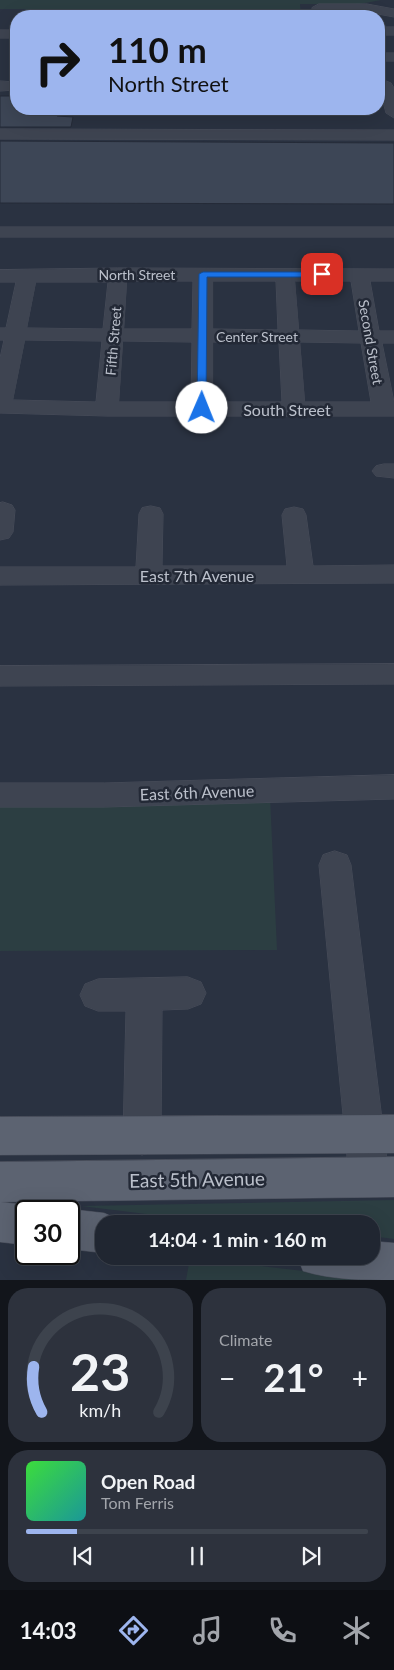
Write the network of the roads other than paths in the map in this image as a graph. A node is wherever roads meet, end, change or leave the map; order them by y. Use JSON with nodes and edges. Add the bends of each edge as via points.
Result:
{"nodes":[{"id":1,"x":319,"y":10,"type":"edge"},
{"id":2,"x":380,"y":10,"type":"edge"},
{"id":3,"x":386,"y":86,"type":"edge"},
{"id":4,"x":394,"y":113,"type":"edge"},
{"id":5,"x":0,"y":134,"type":"edge"},
{"id":6,"x":394,"y":135,"type":"edge"},
{"id":7,"x":0,"y":232,"type":"edge"},
{"id":8,"x":394,"y":232,"type":"edge"},
{"id":9,"x":118,"y":274,"type":"junction"},
{"id":10,"x":203,"y":274,"type":"junction"},
{"id":11,"x":285,"y":274,"type":"junction"},
{"id":12,"x":359,"y":274,"type":"junction"},
{"id":13,"x":394,"y":274,"type":"edge"},
{"id":14,"x":0,"y":276,"type":"edge"},
{"id":15,"x":27,"y":276,"type":"junction"},
{"id":16,"x":8,"y":334,"type":"edge"},
{"id":17,"x":114,"y":334,"type":"junction"},
{"id":18,"x":203,"y":335,"type":"junction"},
{"id":19,"x":288,"y":336,"type":"junction"},
{"id":20,"x":371,"y":337,"type":"junction"},
{"id":21,"x":394,"y":337,"type":"edge"},
{"id":22,"x":0,"y":406,"type":"edge"},
{"id":23,"x":202,"y":408,"type":"junction"},
{"id":24,"x":107,"y":409,"type":"junction"},
{"id":25,"x":294,"y":409,"type":"junction"},
{"id":26,"x":388,"y":409,"type":"edge"},
{"id":27,"x":151,"y":514,"type":"dead end"},
{"id":28,"x":294,"y":515,"type":"dead end"},
{"id":29,"x":301,"y":574,"type":"junction"},
{"id":30,"x":394,"y":574,"type":"edge"},
{"id":31,"x":149,"y":575,"type":"junction"},
{"id":32,"x":0,"y":576,"type":"edge"},
{"id":33,"x":394,"y":674,"type":"edge"},
{"id":34,"x":0,"y":676,"type":"edge"},
{"id":35,"x":394,"y":787,"type":"edge"},
{"id":36,"x":0,"y":795,"type":"edge"},
{"id":37,"x":335,"y":865,"type":"dead end"},
{"id":38,"x":188,"y":993,"type":"dead end"},
{"id":39,"x":144,"y":994,"type":"junction"},
{"id":40,"x":98,"y":995,"type":"dead end"},
{"id":41,"x":379,"y":1134,"type":"edge"},
{"id":42,"x":0,"y":1136,"type":"edge"},
{"id":43,"x":142,"y":1136,"type":"junction"},
{"id":44,"x":382,"y":1177,"type":"edge"},
{"id":45,"x":0,"y":1182,"type":"edge"},
{"id":46,"x":0,"y":1222,"type":"edge"},
{"id":47,"x":15,"y":1224,"type":"edge"},
{"id":48,"x":80,"y":1231,"type":"edge"},
{"id":49,"x":95,"y":1232,"type":"edge"},
{"id":50,"x":380,"y":1263,"type":"edge"},
{"id":51,"x":394,"y":1264,"type":"edge"}],
"edges":[{"from":1,"to":2,"type":"street"},
{"from":3,"to":4,"type":"street"},
{"from":5,"to":6,"type":"street"},
{"from":7,"to":8,"type":"street"},
{"from":9,"to":10,"type":"street","name":"North Street"},
{"from":9,"to":15,"type":"street","name":"North Street"},
{"from":9,"to":17,"type":"street","name":"Fifth Street"},
{"from":10,"to":11,"type":"street","name":"North Street"},
{"from":10,"to":18,"type":"street"},
{"from":11,"to":12,"type":"street","name":"North Street"},
{"from":11,"to":19,"type":"street"},
{"from":12,"to":13,"type":"street","name":"North Street"},
{"from":12,"to":20,"type":"street","name":"Second Street"},
{"from":14,"to":15,"type":"street","name":"North Street"},
{"from":15,"to":16,"type":"street"},
{"from":16,"to":17,"type":"street","name":"Center Street"},
{"from":16,"to":22,"type":"street"},
{"from":17,"to":18,"type":"street","name":"Center Street"},
{"from":17,"to":24,"type":"street","name":"Fifth Street"},
{"from":18,"to":19,"type":"street","name":"Center Street"},
{"from":18,"to":23,"type":"street"},
{"from":19,"to":20,"type":"street","name":"Center Street"},
{"from":19,"to":25,"type":"street"},
{"from":20,"to":21,"type":"street","name":"Center Street"},
{"from":20,"to":26,"type":"street","name":"Second Street"},
{"from":22,"to":24,"type":"street","name":"South Street"},
{"from":23,"to":24,"type":"street","name":"South Street"},
{"from":23,"to":25,"type":"street","name":"South Street"},
{"from":25,"to":26,"type":"street","name":"South Street"},
{"from":27,"to":31,"type":"street"},
{"from":28,"to":29,"type":"street"},
{"from":29,"to":30,"type":"street","name":"East 7th Avenue"},
{"from":29,"to":31,"type":"street","name":"East 7th Avenue"},
{"from":31,"to":32,"type":"street","name":"East 7th Avenue"},
{"from":33,"to":34,"type":"street"},
{"from":35,"to":36,"type":"street","name":"East 6th Avenue"},
{"from":37,"to":41,"type":"street"},
{"from":38,"to":39,"type":"street"},
{"from":39,"to":40,"type":"street"},
{"from":39,"to":43,"type":"street"},
{"from":41,"to":43,"type":"main road"},
{"from":41,"to":44,"type":"street"},
{"from":42,"to":43,"type":"main road"},
{"from":44,"to":45,"type":"main road","name":"East 5th Avenue"},
{"from":46,"to":47,"type":"main road"},
{"from":48,"to":49,"type":"main road"},
{"from":50,"to":51,"type":"main road"}]}
